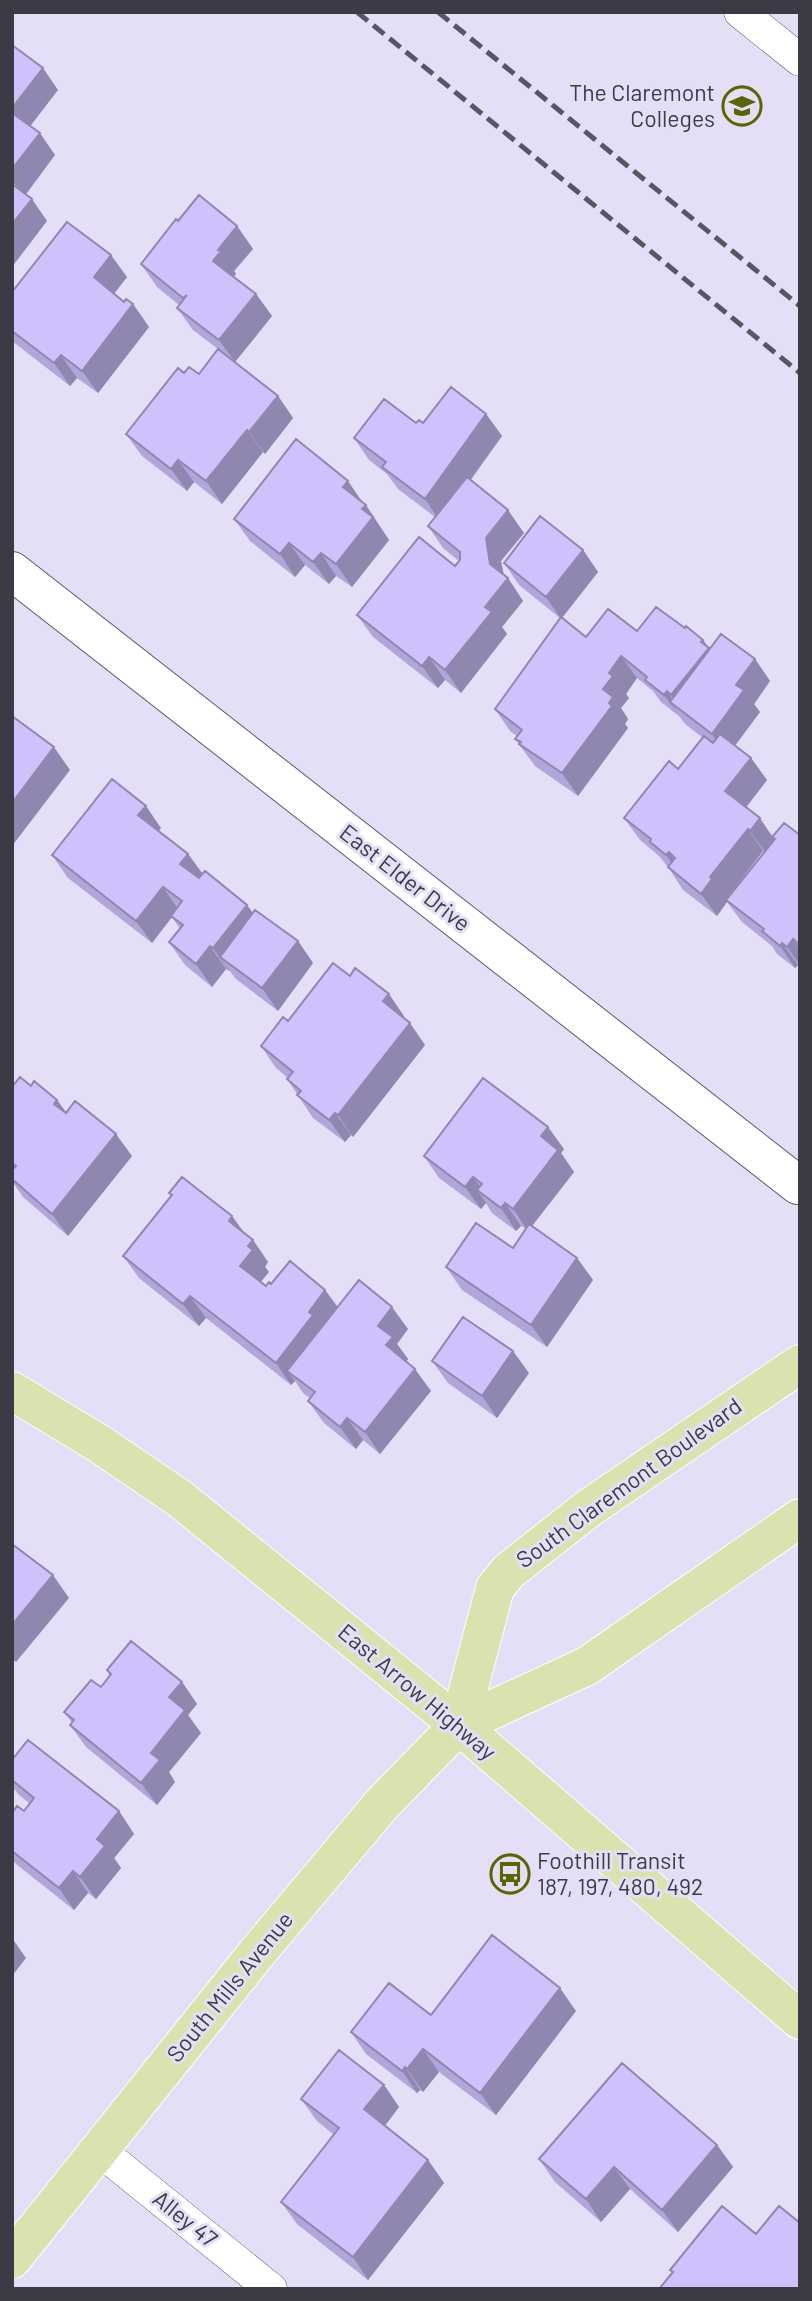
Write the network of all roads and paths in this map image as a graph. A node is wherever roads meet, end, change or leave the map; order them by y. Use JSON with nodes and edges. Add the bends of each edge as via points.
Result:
{"nodes":[{"id":1,"x":740,"y":12,"type":"edge"},
{"id":2,"x":800,"y":60,"type":"edge"},
{"id":3,"x":12,"y":571,"type":"edge"},
{"id":4,"x":798,"y":1185,"type":"edge"},
{"id":5,"x":800,"y":1364,"type":"edge"},
{"id":6,"x":12,"y":1391,"type":"edge"},
{"id":7,"x":800,"y":1518,"type":"edge"},
{"id":8,"x":459,"y":1725,"type":"junction"},
{"id":9,"x":800,"y":2020,"type":"edge"},
{"id":10,"x":98,"y":2149,"type":"junction"},
{"id":11,"x":12,"y":2259,"type":"edge"},
{"id":12,"x":271,"y":2289,"type":"edge"}],
"edges":[{"from":1,"to":2,"type":"lane"},
{"from":3,"to":4,"type":"street","name":"East Elder Drive"},
{"from":5,"to":8,"type":"main road","name":"South Claremont Boulevard","via":[[589,1508],[509,1571],[495,1588]]},
{"from":6,"to":8,"type":"main road","name":"East Arrow Highway","via":[[179,1498]]},
{"from":7,"to":8,"type":"main road","via":[[587,1666]]},
{"from":8,"to":9,"type":"main road","name":"East Arrow Highway"},
{"from":8,"to":10,"type":"main road","name":"South Mills Avenue","via":[[374,1814]]},
{"from":10,"to":11,"type":"main road","name":"South Mills Avenue"},
{"from":10,"to":12,"type":"lane","name":"Alley 47"}]}
